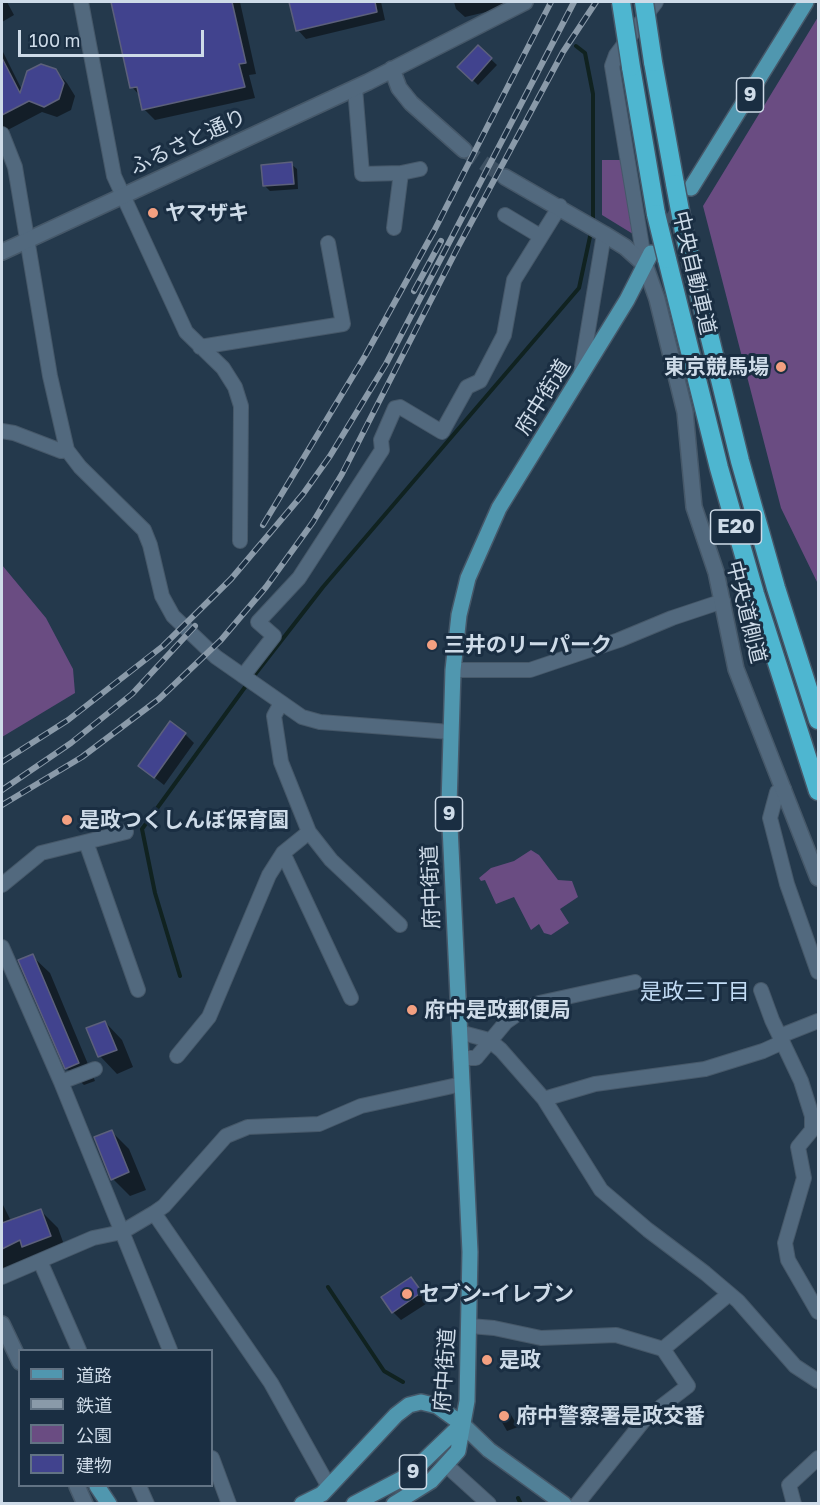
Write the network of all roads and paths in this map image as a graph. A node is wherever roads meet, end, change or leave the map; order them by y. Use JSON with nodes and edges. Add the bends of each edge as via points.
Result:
{"nodes":[{"id":1,"x":81,"y":2,"type":"edge"},
{"id":2,"x":525,"y":2,"type":"edge"},
{"id":3,"x":621,"y":2,"type":"edge"},
{"id":4,"x":644,"y":2,"type":"edge"},
{"id":5,"x":656,"y":2,"type":"edge"},
{"id":6,"x":806,"y":2,"type":"edge"},
{"id":7,"x":392,"y":69,"type":"junction"},
{"id":8,"x":355,"y":88,"type":"junction"},
{"id":9,"x":2,"y":134,"type":"edge"},
{"id":10,"x":464,"y":150,"type":"tunnel mouth"},
{"id":11,"x":420,"y":169,"type":"dead end"},
{"id":12,"x":401,"y":173,"type":"junction"},
{"id":13,"x":505,"y":177,"type":"tunnel mouth"},
{"id":14,"x":691,"y":188,"type":"tunnel mouth"},
{"id":15,"x":122,"y":195,"type":"junction"},
{"id":16,"x":560,"y":206,"type":"junction"},
{"id":17,"x":505,"y":215,"type":"dead end"},
{"id":18,"x":394,"y":228,"type":"dead end"},
{"id":19,"x":604,"y":234,"type":"junction"},
{"id":20,"x":540,"y":236,"type":"junction"},
{"id":21,"x":26,"y":240,"type":"junction"},
{"id":22,"x":328,"y":243,"type":"dead end"},
{"id":23,"x":2,"y":252,"type":"edge"},
{"id":24,"x":648,"y":259,"type":"junction"},
{"id":25,"x":200,"y":347,"type":"junction"},
{"id":26,"x":580,"y":377,"type":"junction"},
{"id":27,"x":2,"y":431,"type":"edge"},
{"id":28,"x":67,"y":450,"type":"junction"},
{"id":29,"x":240,"y":541,"type":"dead end"},
{"id":30,"x":723,"y":601,"type":"junction"},
{"id":31,"x":453,"y":670,"type":"junction"},
{"id":32,"x":248,"y":679,"type":"junction"},
{"id":33,"x":281,"y":703,"type":"junction"},
{"id":34,"x":819,"y":720,"type":"edge"},
{"id":35,"x":451,"y":732,"type":"junction"},
{"id":36,"x":784,"y":789,"type":"junction"},
{"id":37,"x":819,"y":790,"type":"edge"},
{"id":38,"x":126,"y":832,"type":"dead end"},
{"id":39,"x":309,"y":832,"type":"junction"},
{"id":40,"x":86,"y":842,"type":"junction"},
{"id":41,"x":284,"y":853,"type":"junction"},
{"id":42,"x":819,"y":878,"type":"edge"},
{"id":43,"x":2,"y":885,"type":"edge"},
{"id":44,"x":400,"y":925,"type":"dead end"},
{"id":45,"x":2,"y":947,"type":"edge"},
{"id":46,"x":819,"y":972,"type":"edge"},
{"id":47,"x":635,"y":982,"type":"dead end"},
{"id":48,"x":138,"y":990,"type":"dead end"},
{"id":49,"x":762,"y":990,"type":"dead end"},
{"id":50,"x":351,"y":998,"type":"dead end"},
{"id":51,"x":819,"y":1021,"type":"edge"},
{"id":52,"x":459,"y":1032,"type":"junction"},
{"id":53,"x":782,"y":1039,"type":"junction"},
{"id":54,"x":489,"y":1040,"type":"junction"},
{"id":55,"x":177,"y":1056,"type":"dead end"},
{"id":56,"x":460,"y":1058,"type":"junction"},
{"id":57,"x":95,"y":1069,"type":"dead end"},
{"id":58,"x":61,"y":1082,"type":"junction"},
{"id":59,"x":462,"y":1084,"type":"junction"},
{"id":60,"x":544,"y":1099,"type":"junction"},
{"id":61,"x":154,"y":1213,"type":"junction"},
{"id":62,"x":122,"y":1232,"type":"junction"},
{"id":63,"x":40,"y":1261,"type":"junction"},
{"id":64,"x":2,"y":1277,"type":"edge"},
{"id":65,"x":729,"y":1294,"type":"junction"},
{"id":66,"x":819,"y":1312,"type":"edge"},
{"id":67,"x":2,"y":1324,"type":"edge"},
{"id":68,"x":470,"y":1326,"type":"junction"},
{"id":69,"x":79,"y":1349,"type":"edge"},
{"id":70,"x":170,"y":1349,"type":"edge"},
{"id":71,"x":663,"y":1349,"type":"junction"},
{"id":72,"x":18,"y":1358,"type":"edge"},
{"id":73,"x":818,"y":1381,"type":"edge"},
{"id":74,"x":462,"y":1425,"type":"junction"},
{"id":75,"x":819,"y":1458,"type":"edge"},
{"id":76,"x":213,"y":1460,"type":"edge"},
{"id":77,"x":443,"y":1469,"type":"junction"},
{"id":78,"x":78,"y":1487,"type":"edge"},
{"id":79,"x":98,"y":1487,"type":"edge"},
{"id":80,"x":140,"y":1487,"type":"edge"},
{"id":81,"x":329,"y":1487,"type":"junction"},
{"id":82,"x":85,"y":1503,"type":"edge"},
{"id":83,"x":109,"y":1503,"type":"edge"},
{"id":84,"x":147,"y":1503,"type":"edge"},
{"id":85,"x":230,"y":1503,"type":"edge"},
{"id":86,"x":302,"y":1503,"type":"edge"},
{"id":87,"x":354,"y":1503,"type":"edge"},
{"id":88,"x":394,"y":1503,"type":"edge"},
{"id":89,"x":418,"y":1503,"type":"edge"},
{"id":90,"x":489,"y":1503,"type":"edge"},
{"id":91,"x":564,"y":1503,"type":"edge"},
{"id":92,"x":577,"y":1503,"type":"edge"},
{"id":93,"x":794,"y":1503,"type":"edge"}],
"edges":[{"from":1,"to":15,"type":"street","via":[[114,176]]},
{"from":2,"to":7,"type":"street"},
{"from":3,"to":37,"type":"highway","name":"中央自動車道","number":"E20","bridge":true,"via":[[656,214],[688,348],[755,594]]},
{"from":4,"to":34,"type":"highway","name":"中央自動車道","number":"E20","bridge":true,"via":[[675,184],[707,332],[776,588]]},
{"from":5,"to":24,"type":"street","via":[[612,66]]},
{"from":6,"to":14,"type":"main road","number":"9"},
{"from":7,"to":8,"type":"street","name":"ふるさと通り"},
{"from":7,"to":10,"type":"street","via":[[399,88],[411,103]]},
{"from":8,"to":12,"type":"street","via":[[362,174]]},
{"from":8,"to":15,"type":"street","name":"ふるさと通り"},
{"from":9,"to":21,"type":"street","via":[[15,167]]},
{"from":11,"to":12,"type":"street"},
{"from":12,"to":18,"type":"street"},
{"from":13,"to":16,"type":"street","name":"中央道側道"},
{"from":15,"to":21,"type":"street","name":"ふるさと通り"},
{"from":15,"to":25,"type":"street","via":[[176,315]]},
{"from":16,"to":19,"type":"street","name":"中央道側道"},
{"from":16,"to":20,"type":"street"},
{"from":17,"to":20,"type":"street"},
{"from":19,"to":24,"type":"street","name":"中央道側道"},
{"from":19,"to":26,"type":"street"},
{"from":20,"to":32,"type":"street","via":[[514,280],[504,335],[480,381],[467,387],[442,432],[400,407],[395,408],[381,441],[382,450],[299,578],[258,622],[274,636]]},
{"from":21,"to":23,"type":"street","name":"ふるさと通り"},
{"from":21,"to":28,"type":"street"},
{"from":22,"to":25,"type":"street","via":[[343,324]]},
{"from":24,"to":26,"type":"main road","name":"府中街道","number":"9"},
{"from":24,"to":30,"type":"street","name":"中央道側道","via":[[685,412],[696,515]]},
{"from":25,"to":29,"type":"street","via":[[223,368],[241,406]]},
{"from":26,"to":31,"type":"main road","name":"府中街道","number":"9","via":[[482,541],[459,615]]},
{"from":27,"to":28,"type":"street"},
{"from":28,"to":32,"type":"street","via":[[144,530],[162,596],[173,616],[204,647]]},
{"from":30,"to":31,"type":"street","via":[[530,670]]},
{"from":30,"to":36,"type":"street","name":"中央道側道","via":[[736,669]]},
{"from":31,"to":35,"type":"main road","name":"府中街道","number":"9"},
{"from":32,"to":33,"type":"street"},
{"from":33,"to":35,"type":"street","via":[[302,717],[320,722]]},
{"from":33,"to":39,"type":"street","via":[[274,716],[281,762]]},
{"from":35,"to":52,"type":"main road","name":"府中街道","number":"9","via":[[450,843]]},
{"from":36,"to":42,"type":"street","name":"中央道側道"},
{"from":36,"to":46,"type":"street","via":[[777,792],[770,818],[784,874]]},
{"from":38,"to":40,"type":"street"},
{"from":39,"to":41,"type":"street"},
{"from":39,"to":44,"type":"street","via":[[331,861]]},
{"from":40,"to":43,"type":"street","via":[[40,853]]},
{"from":40,"to":48,"type":"street"},
{"from":41,"to":50,"type":"street"},
{"from":41,"to":55,"type":"street","via":[[268,875],[209,1017]]},
{"from":45,"to":58,"type":"street"},
{"from":47,"to":54,"type":"street","via":[[523,1010]]},
{"from":49,"to":53,"type":"street"},
{"from":51,"to":53,"type":"street"},
{"from":52,"to":54,"type":"street"},
{"from":52,"to":56,"type":"main road","name":"府中街道","number":"9"},
{"from":53,"to":60,"type":"street","via":[[763,1051],[705,1069],[596,1084]]},
{"from":53,"to":66,"type":"street","via":[[801,1081],[813,1125],[798,1147],[804,1178],[785,1243],[788,1260]]},
{"from":54,"to":56,"type":"street","via":[[476,1058]]},
{"from":54,"to":60,"type":"street"},
{"from":56,"to":59,"type":"main road","name":"府中街道","number":"9"},
{"from":57,"to":58,"type":"street"},
{"from":58,"to":62,"type":"street"},
{"from":59,"to":61,"type":"street","via":[[361,1106],[319,1124],[248,1127],[226,1136]]},
{"from":59,"to":68,"type":"main road","name":"府中街道","number":"9"},
{"from":60,"to":65,"type":"street","via":[[602,1190]]},
{"from":61,"to":62,"type":"street"},
{"from":61,"to":81,"type":"street","via":[[271,1383]]},
{"from":62,"to":63,"type":"street","via":[[93,1239]]},
{"from":62,"to":70,"type":"street"},
{"from":63,"to":64,"type":"street"},
{"from":63,"to":69,"type":"street"},
{"from":65,"to":71,"type":"street"},
{"from":65,"to":73,"type":"street","via":[[795,1366]]},
{"from":67,"to":72,"type":"street"},
{"from":68,"to":71,"type":"street","via":[[541,1338],[616,1335]]},
{"from":68,"to":74,"type":"main road","name":"府中街道","number":"9","via":[[467,1401]]},
{"from":71,"to":92,"type":"street","via":[[688,1386],[645,1419]]},
{"from":74,"to":77,"type":"main road","name":"府中街道","number":"9","via":[[458,1451]]},
{"from":74,"to":81,"type":"main road","via":[[437,1406],[421,1402],[409,1405],[396,1414]]},
{"from":74,"to":87,"type":"main road","name":"府中街道","number":"9","via":[[409,1475]]},
{"from":74,"to":91,"type":"main road","via":[[489,1450]]},
{"from":75,"to":93,"type":"street","via":[[789,1485]]},
{"from":76,"to":85,"type":"street"},
{"from":77,"to":88,"type":"main road","name":"府中街道","number":"9","via":[[418,1490]]},
{"from":77,"to":89,"type":"main road"},
{"from":77,"to":90,"type":"street"},
{"from":78,"to":82,"type":"street"},
{"from":79,"to":83,"type":"main road"},
{"from":80,"to":84,"type":"street"},
{"from":81,"to":86,"type":"main road"}]}
